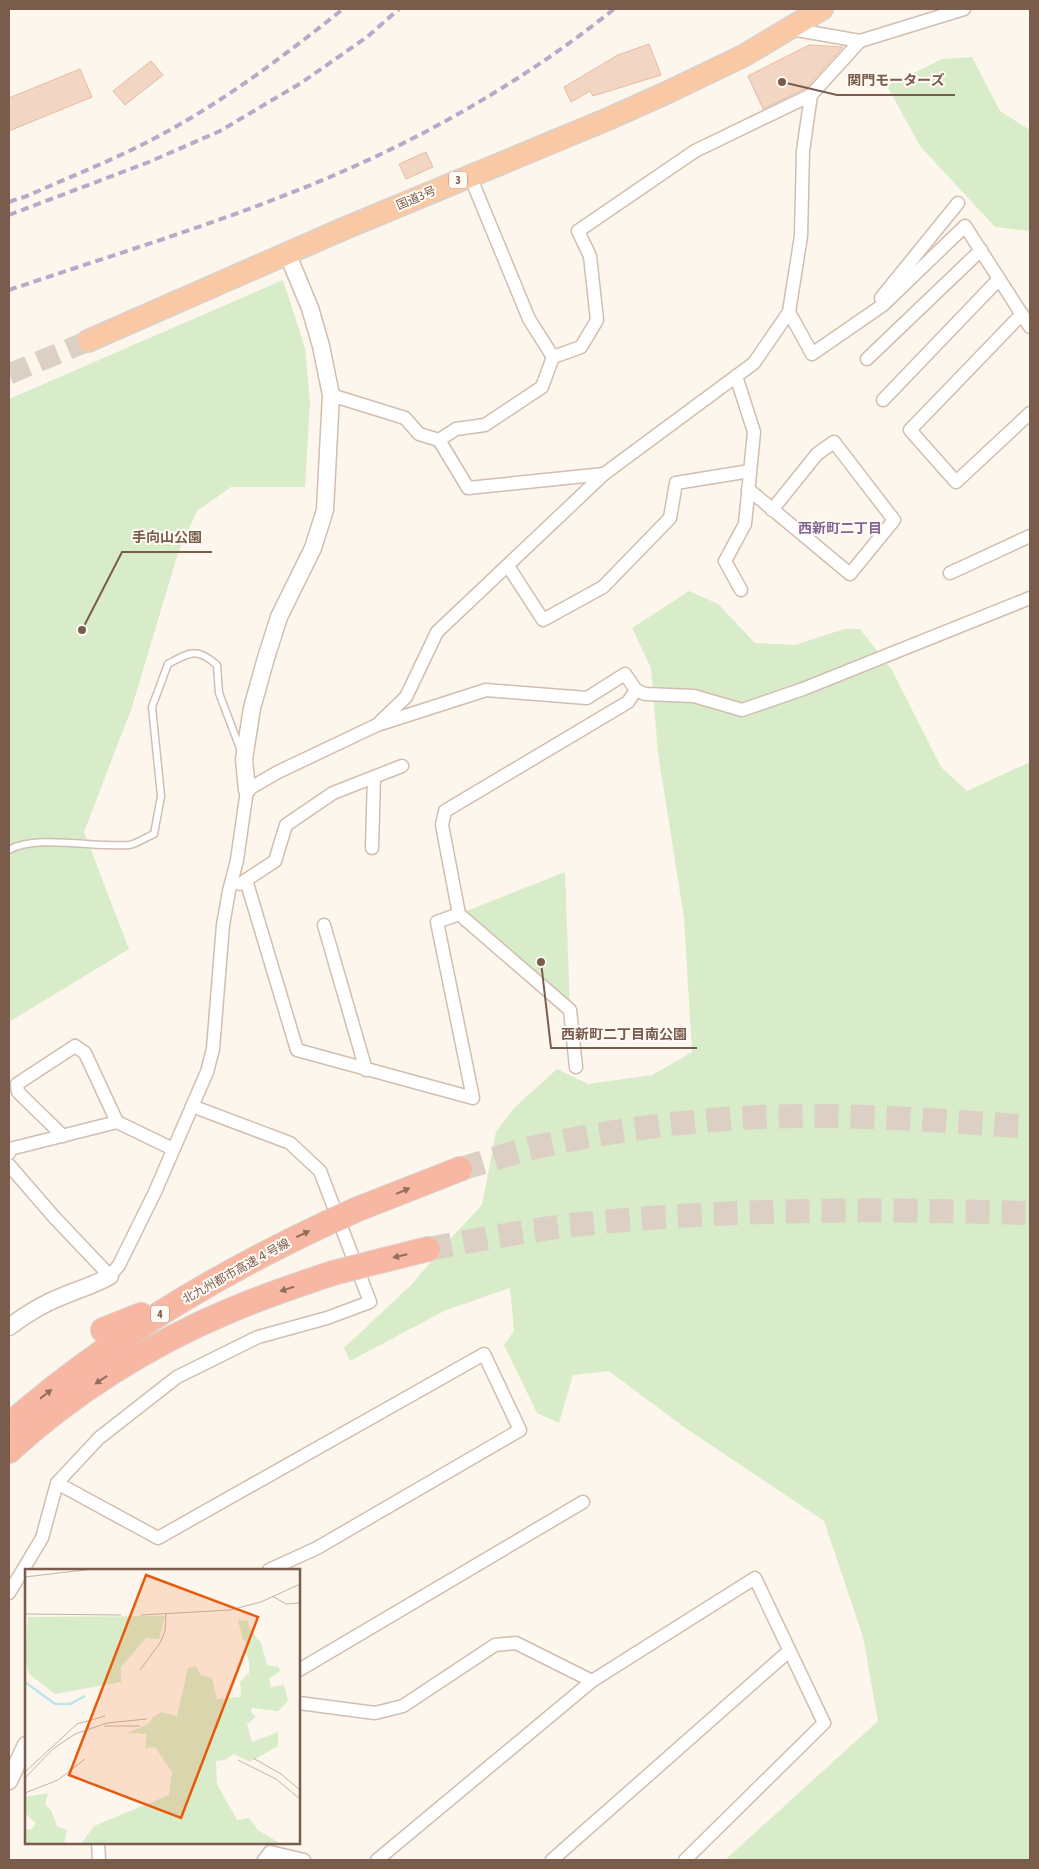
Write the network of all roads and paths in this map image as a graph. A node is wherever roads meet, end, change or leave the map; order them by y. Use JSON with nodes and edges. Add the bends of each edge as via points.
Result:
{"nodes":[{"id":1,"x":822,"y":9,"type":"edge"},
{"id":2,"x":964,"y":9,"type":"edge"},
{"id":3,"x":791,"y":29,"type":"junction"},
{"id":4,"x":860,"y":41,"type":"junction"},
{"id":5,"x":811,"y":95,"type":"junction"},
{"id":6,"x":470,"y":176,"type":"junction"},
{"id":7,"x":958,"y":203,"type":"dead end"},
{"id":8,"x":981,"y":250,"type":"junction"},
{"id":9,"x":287,"y":254,"type":"junction"},
{"id":10,"x":999,"y":279,"type":"junction"},
{"id":11,"x":789,"y":312,"type":"junction"},
{"id":12,"x":1022,"y":314,"type":"junction"},
{"id":13,"x":865,"y":317,"type":"junction"},
{"id":14,"x":1030,"y":327,"type":"edge"},
{"id":15,"x":88,"y":341,"type":"tunnel mouth"},
{"id":16,"x":553,"y":358,"type":"junction"},
{"id":17,"x":867,"y":359,"type":"dead end"},
{"id":18,"x":736,"y":376,"type":"junction"},
{"id":19,"x":332,"y":395,"type":"junction"},
{"id":20,"x":884,"y":400,"type":"dead end"},
{"id":21,"x":1030,"y":413,"type":"edge"},
{"id":22,"x":439,"y":440,"type":"junction"},
{"id":23,"x":750,"y":471,"type":"junction"},
{"id":24,"x":604,"y":474,"type":"junction"},
{"id":25,"x":748,"y":490,"type":"junction"},
{"id":26,"x":772,"y":510,"type":"dead end"},
{"id":27,"x":1030,"y":536,"type":"edge"},
{"id":28,"x":508,"y":566,"type":"junction"},
{"id":29,"x":950,"y":573,"type":"dead end"},
{"id":30,"x":741,"y":590,"type":"dead end"},
{"id":31,"x":1030,"y":598,"type":"edge"},
{"id":32,"x":636,"y":690,"type":"junction"},
{"id":33,"x":377,"y":725,"type":"junction"},
{"id":34,"x":244,"y":759,"type":"junction"},
{"id":35,"x":402,"y":766,"type":"dead end"},
{"id":36,"x":374,"y":777,"type":"junction"},
{"id":37,"x":247,"y":790,"type":"junction"},
{"id":38,"x":372,"y":848,"type":"dead end"},
{"id":39,"x":9,"y":850,"type":"edge"},
{"id":40,"x":246,"y":880,"type":"junction"},
{"id":41,"x":229,"y":891,"type":"junction"},
{"id":42,"x":459,"y":914,"type":"junction"},
{"id":43,"x":324,"y":925,"type":"dead end"},
{"id":44,"x":576,"y":1067,"type":"dead end"},
{"id":45,"x":366,"y":1070,"type":"junction"},
{"id":46,"x":192,"y":1106,"type":"junction"},
{"id":47,"x":117,"y":1122,"type":"junction"},
{"id":48,"x":63,"y":1136,"type":"junction"},
{"id":49,"x":173,"y":1149,"type":"junction"},
{"id":50,"x":9,"y":1150,"type":"edge"},
{"id":51,"x":9,"y":1165,"type":"edge"},
{"id":52,"x":460,"y":1169,"type":"tunnel mouth"},
{"id":53,"x":428,"y":1249,"type":"tunnel mouth"},
{"id":54,"x":110,"y":1276,"type":"junction"},
{"id":55,"x":184,"y":1299,"type":"junction"},
{"id":56,"x":9,"y":1327,"type":"edge"},
{"id":57,"x":102,"y":1330,"type":"dead end"},
{"id":58,"x":9,"y":1425,"type":"edge"},
{"id":59,"x":9,"y":1451,"type":"edge"},
{"id":60,"x":57,"y":1483,"type":"junction"},
{"id":61,"x":583,"y":1502,"type":"dead end"},
{"id":62,"x":271,"y":1569,"type":"edge"},
{"id":63,"x":9,"y":1593,"type":"edge"},
{"id":64,"x":789,"y":1651,"type":"junction"},
{"id":65,"x":300,"y":1669,"type":"edge"},
{"id":66,"x":592,"y":1681,"type":"junction"},
{"id":67,"x":300,"y":1703,"type":"edge"},
{"id":68,"x":25,"y":1747,"type":"edge"},
{"id":69,"x":9,"y":1781,"type":"edge"},
{"id":70,"x":98,"y":1844,"type":"edge"},
{"id":71,"x":99,"y":1860,"type":"edge"},
{"id":72,"x":264,"y":1860,"type":"edge"},
{"id":73,"x":304,"y":1860,"type":"edge"},
{"id":74,"x":378,"y":1860,"type":"edge"},
{"id":75,"x":552,"y":1860,"type":"edge"},
{"id":76,"x":685,"y":1860,"type":"edge"}],
"edges":[{"from":1,"to":3,"type":"highway","name":"国道3号","number":"3"},
{"from":2,"to":4,"type":"street"},
{"from":3,"to":4,"type":"street"},
{"from":3,"to":6,"type":"highway","name":"国道3号","number":"3","via":[[664,94]]},
{"from":4,"to":5,"type":"street"},
{"from":5,"to":11,"type":"street","via":[[803,151],[801,236]]},
{"from":5,"to":16,"type":"street","via":[[695,151],[578,232],[590,256],[597,320],[581,347]]},
{"from":6,"to":9,"type":"highway","name":"国道3号","number":"3"},
{"from":6,"to":16,"type":"street","via":[[529,319]]},
{"from":7,"to":13,"type":"street"},
{"from":8,"to":10,"type":"street"},
{"from":8,"to":13,"type":"street","via":[[965,226],[883,305]]},
{"from":8,"to":17,"type":"street"},
{"from":9,"to":15,"type":"highway","name":"国道3号","number":"3"},
{"from":9,"to":19,"type":"street","via":[[310,308]]},
{"from":10,"to":12,"type":"street"},
{"from":10,"to":20,"type":"street"},
{"from":11,"to":13,"type":"street","via":[[812,354]]},
{"from":11,"to":18,"type":"street","via":[[754,363]]},
{"from":12,"to":14,"type":"street"},
{"from":12,"to":21,"type":"street","via":[[910,430],[956,482]]},
{"from":16,"to":22,"type":"street","via":[[542,387],[486,425],[456,429]]},
{"from":18,"to":23,"type":"street","via":[[754,432]]},
{"from":18,"to":24,"type":"street"},
{"from":19,"to":22,"type":"street","via":[[405,418],[419,434]]},
{"from":19,"to":34,"type":"street","via":[[325,510],[313,548],[271,642],[252,708]]},
{"from":22,"to":24,"type":"street","via":[[468,488]]},
{"from":23,"to":25,"type":"street"},
{"from":23,"to":28,"type":"street","via":[[676,483],[670,518],[664,525],[603,587],[542,620]]},
{"from":24,"to":28,"type":"street"},
{"from":25,"to":26,"type":"street","via":[[850,574],[894,520],[834,442],[817,454]]},
{"from":25,"to":30,"type":"street","via":[[745,524],[725,561]]},
{"from":27,"to":29,"type":"street"},
{"from":28,"to":33,"type":"street","via":[[438,632],[406,697]]},
{"from":31,"to":32,"type":"street","via":[[803,689],[742,710],[694,696],[645,694]]},
{"from":32,"to":33,"type":"street","via":[[625,674],[587,698],[486,690]]},
{"from":32,"to":42,"type":"street","via":[[628,702],[446,811],[442,825]]},
{"from":33,"to":37,"type":"street"},
{"from":34,"to":37,"type":"street"},
{"from":34,"to":39,"type":"lane","via":[[219,693],[217,666],[206,655],[188,653],[168,664],[152,707],[161,796],[154,834],[130,845],[52,843],[17,845]]},
{"from":35,"to":36,"type":"street"},
{"from":36,"to":38,"type":"street"},
{"from":36,"to":40,"type":"street","via":[[332,793],[286,825],[274,861]]},
{"from":37,"to":41,"type":"street"},
{"from":40,"to":41,"type":"street"},
{"from":40,"to":45,"type":"street","via":[[297,1050]]},
{"from":41,"to":46,"type":"street","via":[[223,925],[213,1049]]},
{"from":42,"to":44,"type":"street","via":[[570,1010]]},
{"from":42,"to":45,"type":"street","via":[[437,922],[473,1098]]},
{"from":43,"to":45,"type":"street"},
{"from":46,"to":49,"type":"street"},
{"from":46,"to":60,"type":"street","via":[[290,1143],[320,1171],[370,1302],[258,1337],[177,1377],[99,1438]]},
{"from":47,"to":48,"type":"street"},
{"from":47,"to":48,"type":"street","via":[[85,1054],[75,1046],[17,1084],[18,1092]]},
{"from":47,"to":49,"type":"street"},
{"from":48,"to":50,"type":"street"},
{"from":49,"to":54,"type":"street","via":[[119,1265]]},
{"from":51,"to":54,"type":"street"},
{"from":55,"to":52,"type":"highway","name":"北九州都市高速４号線","number":"4","one_way":true,"bridge":true,"via":[[278,1246],[358,1209]]},
{"from":53,"to":59,"type":"highway","number":"4","one_way":true,"bridge":true,"via":[[333,1274],[228,1311],[142,1354],[58,1411]]},
{"from":54,"to":56,"type":"street","via":[[40,1307]]},
{"from":55,"to":57,"type":"highway"},
{"from":58,"to":55,"type":"highway","name":"北九州都市高速４号線","number":"4","one_way":true,"via":[[69,1376]]},
{"from":60,"to":62,"type":"street","via":[[158,1538],[484,1354],[520,1430],[317,1548]]},
{"from":60,"to":63,"type":"street","via":[[42,1538]]},
{"from":61,"to":65,"type":"street"},
{"from":64,"to":66,"type":"street","via":[[755,1578]]},
{"from":64,"to":75,"type":"street"},
{"from":64,"to":76,"type":"street","via":[[824,1723]]},
{"from":66,"to":67,"type":"street","via":[[516,1643],[495,1645],[403,1706],[375,1712]]},
{"from":66,"to":74,"type":"street"},
{"from":68,"to":69,"type":"street"},
{"from":70,"to":71,"type":"street"},
{"from":72,"to":73,"type":"street","via":[[270,1852]]}]}
